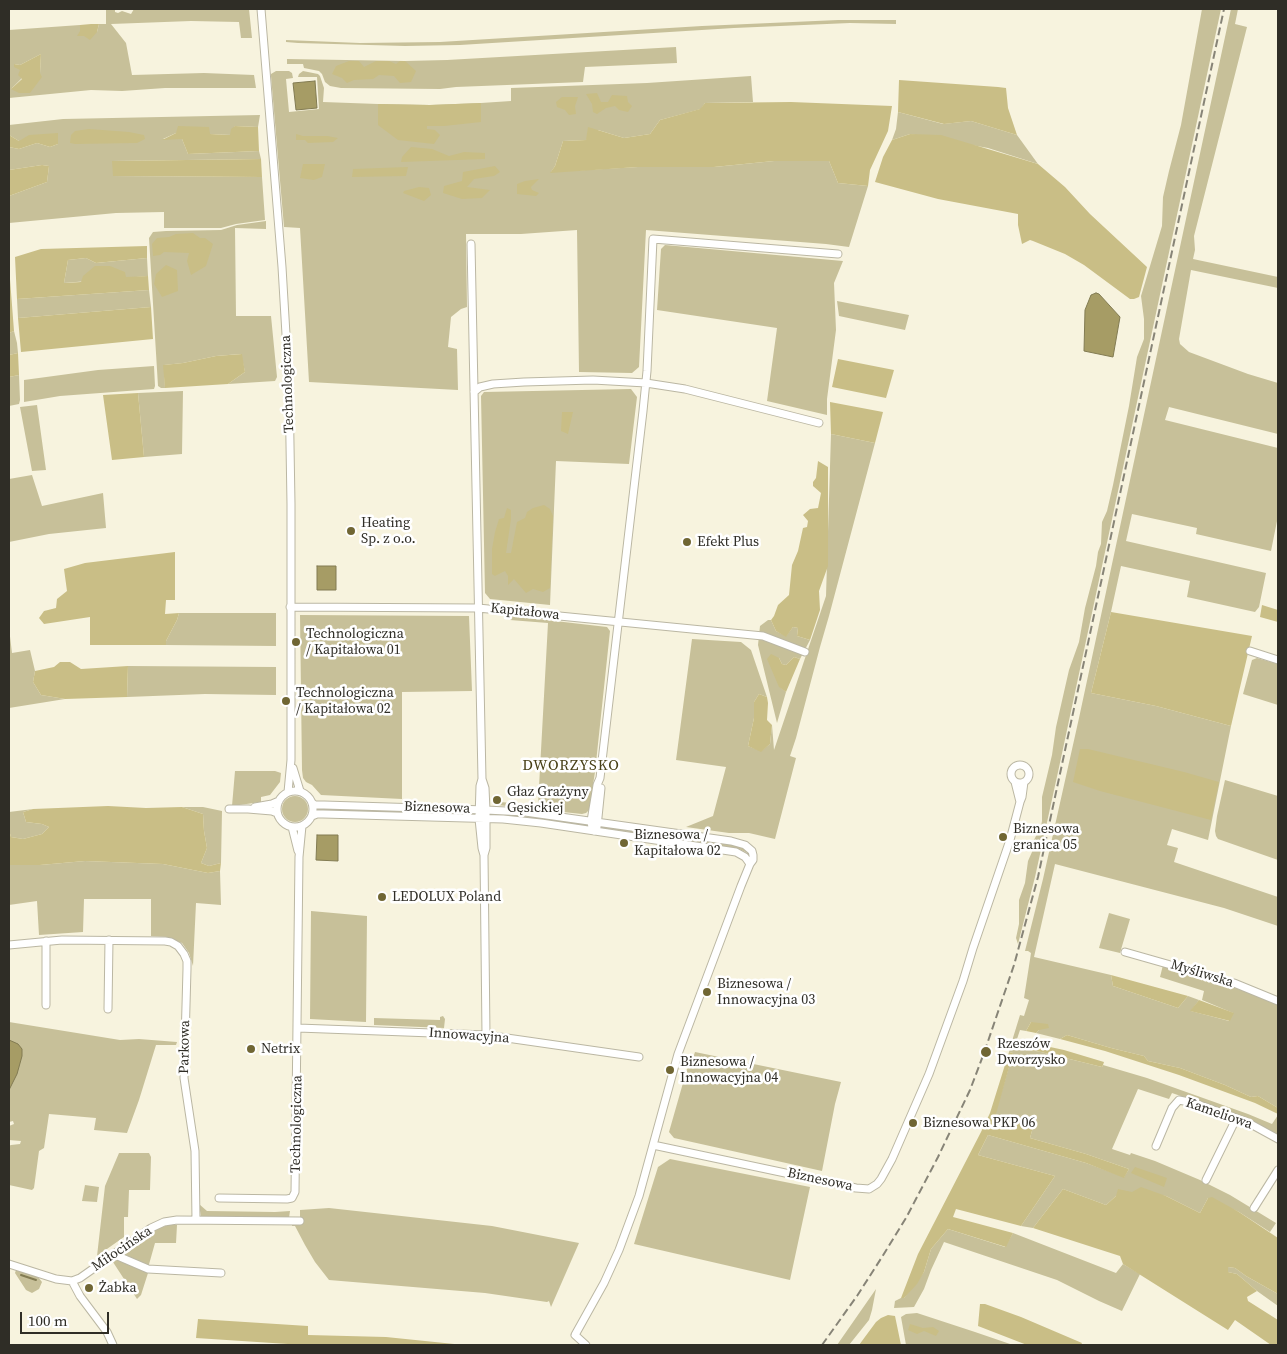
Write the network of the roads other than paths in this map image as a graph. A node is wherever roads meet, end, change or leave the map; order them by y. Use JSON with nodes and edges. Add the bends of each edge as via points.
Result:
{"nodes":[{"id":1,"x":261,"y":9,"type":"edge"},
{"id":2,"x":471,"y":244,"type":"dead end"},
{"id":3,"x":838,"y":254,"type":"dead end"},
{"id":4,"x":646,"y":382,"type":"junction"},
{"id":5,"x":474,"y":392,"type":"junction"},
{"id":6,"x":819,"y":423,"type":"dead end"},
{"id":7,"x":290,"y":607,"type":"junction"},
{"id":8,"x":478,"y":608,"type":"junction"},
{"id":9,"x":618,"y":621,"type":"junction"},
{"id":10,"x":1250,"y":651,"type":"dead end"},
{"id":11,"x":805,"y":652,"type":"dead end"},
{"id":12,"x":1278,"y":660,"type":"edge"},
{"id":13,"x":291,"y":760,"type":"junction"},
{"id":14,"x":1015,"y":782,"type":"junction"},
{"id":15,"x":1024,"y":782,"type":"junction"},
{"id":16,"x":300,"y":791,"type":"junction"},
{"id":17,"x":288,"y":792,"type":"junction"},
{"id":18,"x":279,"y":801,"type":"junction"},
{"id":19,"x":1020,"y":802,"type":"junction"},
{"id":20,"x":312,"y":803,"type":"junction"},
{"id":21,"x":248,"y":808,"type":"junction"},
{"id":22,"x":228,"y":809,"type":"dead end"},
{"id":23,"x":482,"y":810,"type":"junction"},
{"id":24,"x":278,"y":813,"type":"junction"},
{"id":25,"x":312,"y":816,"type":"junction"},
{"id":26,"x":482,"y":819,"type":"junction"},
{"id":27,"x":595,"y":822,"type":"junction"},
{"id":28,"x":302,"y":826,"type":"junction"},
{"id":29,"x":292,"y":827,"type":"junction"},
{"id":30,"x":594,"y":831,"type":"junction"},
{"id":31,"x":300,"y":857,"type":"junction"},
{"id":32,"x":750,"y":864,"type":"junction"},
{"id":33,"x":109,"y":940,"type":"junction"},
{"id":34,"x":46,"y":941,"type":"junction"},
{"id":35,"x":9,"y":945,"type":"edge"},
{"id":36,"x":1125,"y":952,"type":"dead end"},
{"id":37,"x":1278,"y":1001,"type":"edge"},
{"id":38,"x":46,"y":1004,"type":"dead end"},
{"id":39,"x":108,"y":1009,"type":"dead end"},
{"id":40,"x":298,"y":1028,"type":"junction"},
{"id":41,"x":486,"y":1035,"type":"junction"},
{"id":42,"x":639,"y":1057,"type":"dead end"},
{"id":43,"x":1236,"y":1119,"type":"junction"},
{"id":44,"x":1278,"y":1139,"type":"edge"},
{"id":45,"x":653,"y":1145,"type":"junction"},
{"id":46,"x":1156,"y":1146,"type":"dead end"},
{"id":47,"x":1278,"y":1170,"type":"edge"},
{"id":48,"x":1206,"y":1180,"type":"dead end"},
{"id":49,"x":219,"y":1198,"type":"dead end"},
{"id":50,"x":1254,"y":1208,"type":"dead end"},
{"id":51,"x":196,"y":1220,"type":"junction"},
{"id":52,"x":300,"y":1221,"type":"dead end"},
{"id":53,"x":113,"y":1254,"type":"junction"},
{"id":54,"x":9,"y":1264,"type":"edge"},
{"id":55,"x":221,"y":1273,"type":"dead end"},
{"id":56,"x":72,"y":1281,"type":"junction"},
{"id":57,"x":113,"y":1345,"type":"edge"},
{"id":58,"x":586,"y":1345,"type":"edge"}],
"edges":[{"from":1,"to":7,"type":"street","name":"Technologiczna","via":[[286,325]]},
{"from":2,"to":5,"type":"street"},
{"from":3,"to":4,"type":"street","via":[[653,239]]},
{"from":4,"to":5,"type":"street","via":[[524,382],[493,384]]},
{"from":4,"to":6,"type":"street"},
{"from":4,"to":9,"type":"street"},
{"from":5,"to":8,"type":"street"},
{"from":7,"to":8,"type":"street","name":"Kapitałowa"},
{"from":7,"to":13,"type":"street","name":"Technologiczna"},
{"from":8,"to":9,"type":"street","name":"Kapitałowa"},
{"from":8,"to":23,"type":"street"},
{"from":9,"to":11,"type":"street","name":"Kapitałowa","via":[[758,636]]},
{"from":9,"to":27,"type":"street","via":[[600,778],[601,794]]},
{"from":10,"to":12,"type":"street"},
{"from":13,"to":16,"type":"street","name":"Technologiczna"},
{"from":13,"to":17,"type":"street","name":"Technologiczna"},
{"from":14,"to":15,"type":"street"},
{"from":14,"to":15,"type":"street","via":[[1010,772],[1019,764],[1029,771]]},
{"from":14,"to":19,"type":"street"},
{"from":15,"to":19,"type":"street"},
{"from":16,"to":17,"type":"street"},
{"from":16,"to":20,"type":"street"},
{"from":17,"to":18,"type":"street"},
{"from":18,"to":21,"type":"street"},
{"from":18,"to":24,"type":"street"},
{"from":19,"to":45,"type":"street","name":"Biznesowa","via":[[963,981],[929,1074],[892,1159],[877,1184],[869,1189],[856,1188]]},
{"from":20,"to":23,"type":"street","name":"Biznesowa"},
{"from":20,"to":25,"type":"street"},
{"from":21,"to":22,"type":"street"},
{"from":21,"to":24,"type":"street"},
{"from":23,"to":26,"type":"street"},
{"from":23,"to":27,"type":"street","name":"Biznesowa","via":[[525,812]]},
{"from":24,"to":29,"type":"street","via":[[283,822]]},
{"from":25,"to":26,"type":"street","name":"Biznesowa"},
{"from":25,"to":28,"type":"street"},
{"from":26,"to":30,"type":"street","name":"Biznesowa"},
{"from":26,"to":41,"type":"street"},
{"from":27,"to":30,"type":"street"},
{"from":27,"to":32,"type":"street","name":"Biznesowa","via":[[740,843],[752,850]]},
{"from":28,"to":29,"type":"street"},
{"from":28,"to":31,"type":"street","name":"Technologiczna"},
{"from":29,"to":31,"type":"street","name":"Technologiczna"},
{"from":30,"to":32,"type":"street","name":"Biznesowa","via":[[736,852]]},
{"from":31,"to":40,"type":"street","name":"Technologiczna"},
{"from":32,"to":45,"type":"street","via":[[678,1054]]},
{"from":33,"to":34,"type":"street","name":"Parkowa"},
{"from":33,"to":39,"type":"street"},
{"from":33,"to":51,"type":"street","name":"Parkowa","via":[[171,942],[178,946],[187,961],[184,1078],[195,1152]]},
{"from":34,"to":35,"type":"street","name":"Parkowa"},
{"from":34,"to":38,"type":"street"},
{"from":36,"to":37,"type":"street","name":"Myśliwska","via":[[1234,983]]},
{"from":40,"to":41,"type":"street","name":"Innowacyjna"},
{"from":40,"to":49,"type":"street","name":"Technologiczna","via":[[295,1192],[292,1198],[287,1199]]},
{"from":41,"to":42,"type":"street","name":"Innowacyjna"},
{"from":43,"to":44,"type":"street","name":"Kameliowa"},
{"from":43,"to":46,"type":"street","name":"Kameliowa","via":[[1179,1100],[1172,1108]]},
{"from":43,"to":48,"type":"street"},
{"from":45,"to":58,"type":"street","via":[[619,1250],[575,1335]]},
{"from":47,"to":50,"type":"street"},
{"from":51,"to":52,"type":"street","name":"Miłocińska"},
{"from":51,"to":53,"type":"street","name":"Miłocińska","via":[[164,1222]]},
{"from":53,"to":55,"type":"street","via":[[148,1270]]},
{"from":53,"to":56,"type":"street","name":"Miłocińska"},
{"from":54,"to":56,"type":"street"},
{"from":56,"to":57,"type":"street"}]}
